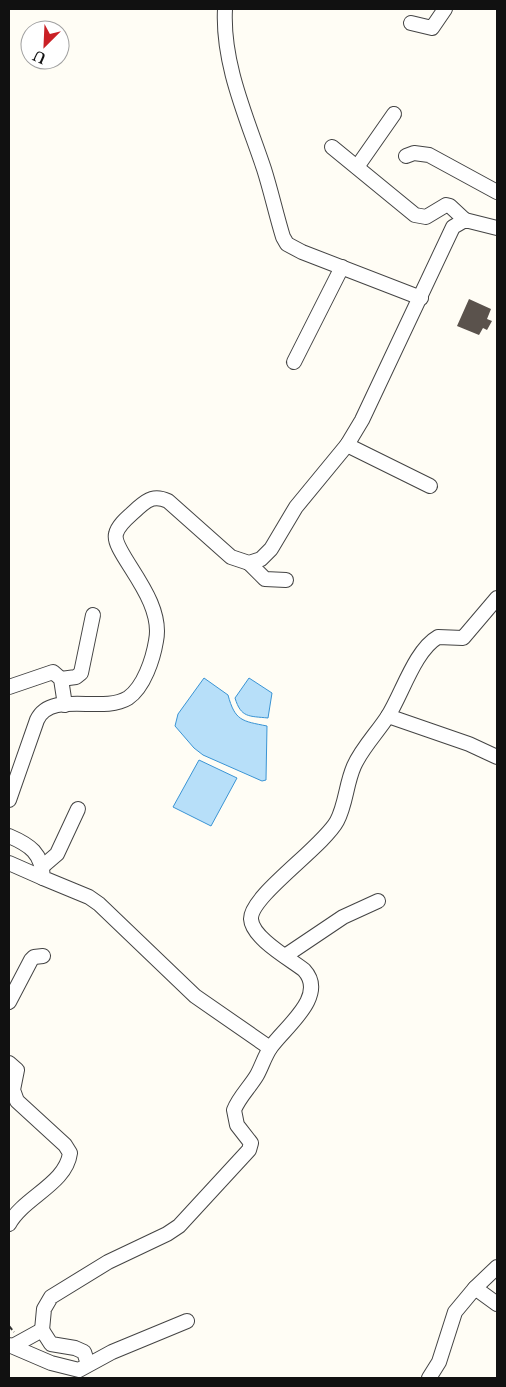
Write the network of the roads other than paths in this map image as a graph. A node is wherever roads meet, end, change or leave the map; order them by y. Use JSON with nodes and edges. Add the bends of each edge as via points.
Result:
{"nodes":[{"id":1,"x":225,"y":9,"type":"edge"},
{"id":2,"x":445,"y":9,"type":"edge"},
{"id":3,"x":411,"y":23,"type":"dead end"},
{"id":4,"x":394,"y":114,"type":"dead end"},
{"id":5,"x":332,"y":147,"type":"dead end"},
{"id":6,"x":406,"y":156,"type":"dead end"},
{"id":7,"x":357,"y":167,"type":"junction"},
{"id":8,"x":497,"y":192,"type":"edge"},
{"id":9,"x":465,"y":220,"type":"junction"},
{"id":10,"x":497,"y":228,"type":"edge"},
{"id":11,"x":342,"y":267,"type":"junction"},
{"id":12,"x":421,"y":298,"type":"junction"},
{"id":13,"x":294,"y":362,"type":"dead end"},
{"id":14,"x":347,"y":445,"type":"junction"},
{"id":15,"x":430,"y":486,"type":"dead end"},
{"id":16,"x":249,"y":562,"type":"junction"},
{"id":17,"x":286,"y":580,"type":"dead end"},
{"id":18,"x":497,"y":598,"type":"edge"},
{"id":19,"x":93,"y":615,"type":"dead end"},
{"id":20,"x":61,"y":678,"type":"junction"},
{"id":21,"x":9,"y":687,"type":"edge"},
{"id":22,"x":65,"y":704,"type":"junction"},
{"id":23,"x":388,"y":716,"type":"junction"},
{"id":24,"x":497,"y":757,"type":"edge"},
{"id":25,"x":10,"y":794,"type":"edge"},
{"id":26,"x":78,"y":809,"type":"dead end"},
{"id":27,"x":9,"y":836,"type":"edge"},
{"id":28,"x":9,"y":863,"type":"edge"},
{"id":29,"x":43,"y":872,"type":"junction"},
{"id":30,"x":378,"y":901,"type":"dead end"},
{"id":31,"x":43,"y":956,"type":"dead end"},
{"id":32,"x":285,"y":956,"type":"junction"},
{"id":33,"x":9,"y":1002,"type":"edge"},
{"id":34,"x":270,"y":1048,"type":"junction"},
{"id":35,"x":9,"y":1063,"type":"edge"},
{"id":36,"x":9,"y":1224,"type":"edge"},
{"id":37,"x":497,"y":1267,"type":"edge"},
{"id":38,"x":475,"y":1288,"type":"junction"},
{"id":39,"x":497,"y":1304,"type":"edge"},
{"id":40,"x":187,"y":1321,"type":"dead end"},
{"id":41,"x":42,"y":1330,"type":"junction"},
{"id":42,"x":11,"y":1345,"type":"edge"},
{"id":43,"x":83,"y":1371,"type":"edge"},
{"id":44,"x":429,"y":1378,"type":"edge"}],
"edges":[{"from":1,"to":11,"type":"street","via":[[228,51],[234,76],[283,236],[293,248]]},
{"from":2,"to":3,"type":"street","via":[[432,28]]},
{"from":4,"to":7,"type":"street"},
{"from":5,"to":7,"type":"street"},
{"from":6,"to":8,"type":"street","via":[[414,153],[429,156]]},
{"from":7,"to":9,"type":"street","via":[[416,215],[426,217],[446,205]]},
{"from":9,"to":10,"type":"street"},
{"from":9,"to":12,"type":"street","via":[[453,227]]},
{"from":11,"to":12,"type":"street"},
{"from":11,"to":13,"type":"street"},
{"from":12,"to":14,"type":"street","via":[[376,394]]},
{"from":14,"to":15,"type":"street"},
{"from":14,"to":16,"type":"street","via":[[296,507],[266,554]]},
{"from":16,"to":17,"type":"street","via":[[265,579]]},
{"from":16,"to":22,"type":"street","via":[[224,552],[168,501],[153,498],[145,502],[120,527],[116,539],[152,604],[158,630],[153,655],[142,681],[128,698],[110,703]]},
{"from":18,"to":23,"type":"street","via":[[466,635],[438,637],[427,645]]},
{"from":19,"to":20,"type":"street","via":[[81,673],[76,677]]},
{"from":20,"to":21,"type":"street","via":[[49,672]]},
{"from":20,"to":22,"type":"street"},
{"from":22,"to":25,"type":"street","via":[[50,706],[40,713]]},
{"from":23,"to":24,"type":"street"},
{"from":23,"to":32,"type":"street","via":[[354,766],[344,802],[328,834],[265,893],[253,909],[251,919],[260,937]]},
{"from":26,"to":29,"type":"street","via":[[57,854]]},
{"from":27,"to":29,"type":"street","via":[[34,850]]},
{"from":28,"to":29,"type":"street"},
{"from":29,"to":34,"type":"street","via":[[99,904],[196,996]]},
{"from":30,"to":32,"type":"street","via":[[343,917]]},
{"from":31,"to":33,"type":"street","via":[[31,960]]},
{"from":32,"to":34,"type":"street","via":[[310,976],[311,992],[299,1015]]},
{"from":34,"to":41,"type":"street","via":[[234,1110],[237,1125],[251,1143],[249,1150],[180,1226],[108,1262],[51,1297],[44,1309]]},
{"from":35,"to":36,"type":"street","via":[[17,1070],[13,1090],[17,1101],[70,1153],[64,1170],[18,1210]]},
{"from":37,"to":38,"type":"street"},
{"from":38,"to":39,"type":"street"},
{"from":38,"to":44,"type":"street","via":[[455,1312],[439,1362]]},
{"from":40,"to":43,"type":"street","via":[[158,1332]]},
{"from":41,"to":42,"type":"street"},
{"from":41,"to":43,"type":"street","via":[[51,1344],[84,1352]]},
{"from":42,"to":43,"type":"street"}]}
